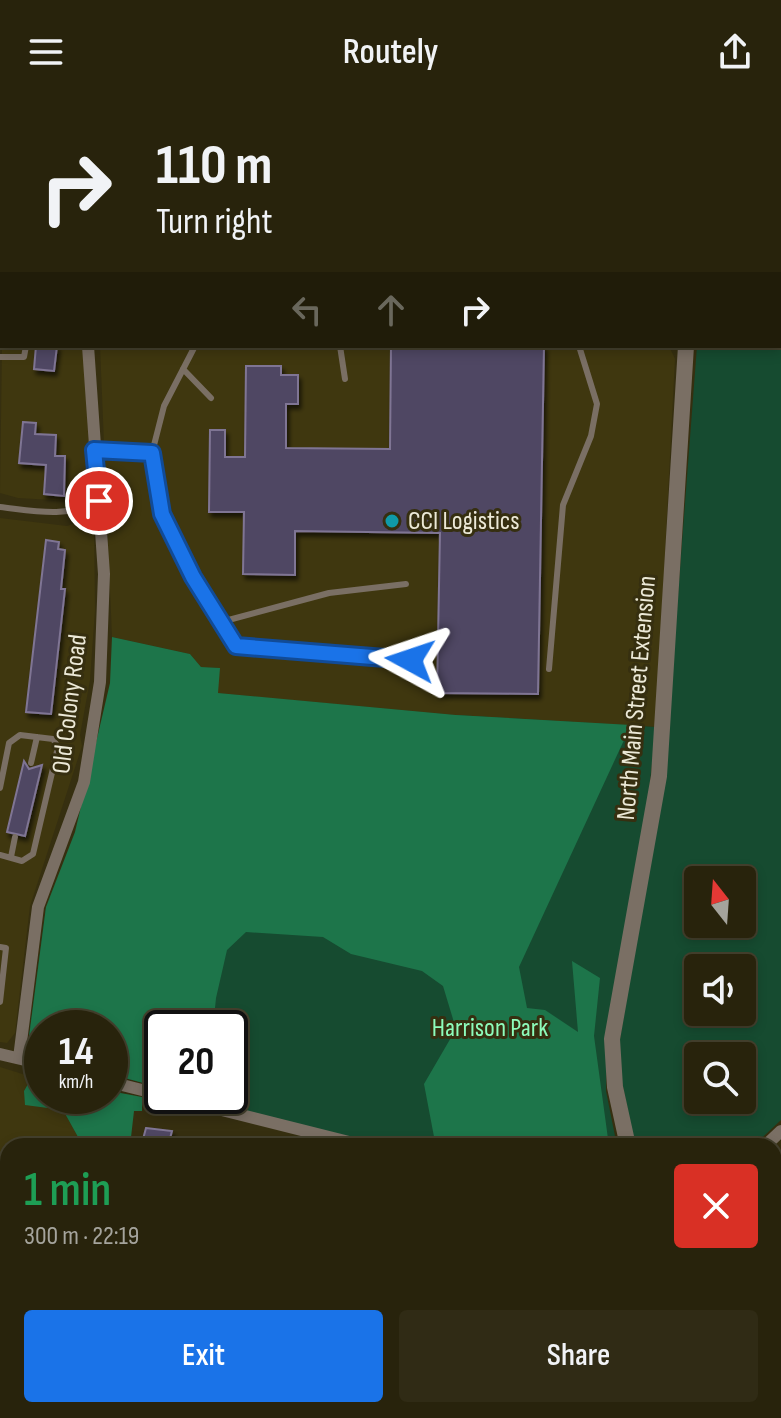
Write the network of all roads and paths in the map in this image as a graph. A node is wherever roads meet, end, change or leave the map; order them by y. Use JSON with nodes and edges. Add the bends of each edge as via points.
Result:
{"nodes":[{"id":1,"x":26,"y":348,"type":"edge"},
{"id":2,"x":88,"y":348,"type":"edge"},
{"id":3,"x":194,"y":348,"type":"edge"},
{"id":4,"x":340,"y":348,"type":"edge"},
{"id":5,"x":580,"y":348,"type":"edge"},
{"id":6,"x":686,"y":348,"type":"edge"},
{"id":7,"x":0,"y":357,"type":"edge"},
{"id":8,"x":183,"y":369,"type":"junction"},
{"id":9,"x":345,"y":379,"type":"dead end"},
{"id":10,"x":211,"y":398,"type":"dead end"},
{"id":11,"x":94,"y":450,"type":"junction"},
{"id":12,"x":152,"y":453,"type":"junction"},
{"id":13,"x":99,"y":501,"type":"junction"},
{"id":14,"x":0,"y":507,"type":"edge"},
{"id":15,"x":406,"y":584,"type":"dead end"},
{"id":16,"x":221,"y":622,"type":"junction"},
{"id":17,"x":410,"y":660,"type":"dead end"},
{"id":18,"x":549,"y":669,"type":"dead end"},
{"id":19,"x":37,"y":737,"type":"junction"},
{"id":20,"x":31,"y":763,"type":"dead end"},
{"id":21,"x":0,"y":788,"type":"edge"},
{"id":22,"x":15,"y":837,"type":"dead end"},
{"id":23,"x":0,"y":855,"type":"edge"},
{"id":24,"x":11,"y":857,"type":"junction"},
{"id":25,"x":0,"y":947,"type":"edge"},
{"id":26,"x":0,"y":1002,"type":"edge"},
{"id":27,"x":0,"y":1054,"type":"edge"},
{"id":28,"x":19,"y":1058,"type":"junction"},
{"id":29,"x":24,"y":1059,"type":"edge"},
{"id":30,"x":236,"y":1114,"type":"edge"},
{"id":31,"x":333,"y":1138,"type":"edge"},
{"id":32,"x":626,"y":1138,"type":"edge"}],
"edges":[{"from":1,"to":7,"type":"lane","via":[[24,357]]},
{"from":2,"to":11,"type":"street","name":"Old Colony Road"},
{"from":3,"to":8,"type":"lane"},
{"from":4,"to":9,"type":"lane"},
{"from":5,"to":18,"type":"lane","via":[[597,404],[591,436],[563,505]]},
{"from":6,"to":32,"type":"street","name":"North Main Street Extension","via":[[659,776],[612,1039]]},
{"from":8,"to":10,"type":"lane"},
{"from":8,"to":12,"type":"lane","via":[[164,406]]},
{"from":11,"to":12,"type":"lane"},
{"from":11,"to":13,"type":"street","name":"Old Colony Road"},
{"from":12,"to":16,"type":"lane","via":[[162,514]]},
{"from":13,"to":14,"type":"lane","via":[[71,512]]},
{"from":13,"to":28,"type":"street","name":"Old Colony Road","via":[[104,574],[100,682],[84,782],[38,907]]},
{"from":15,"to":16,"type":"lane","via":[[329,593]]},
{"from":16,"to":17,"type":"lane","via":[[236,646]]},
{"from":19,"to":20,"type":"lane"},
{"from":19,"to":21,"type":"lane","via":[[20,735],[9,743]]},
{"from":19,"to":24,"type":"lane","via":[[53,739],[58,747],[33,854],[22,861]]},
{"from":22,"to":24,"type":"lane"},
{"from":23,"to":24,"type":"lane"},
{"from":25,"to":26,"type":"lane","via":[[6,948]]},
{"from":27,"to":28,"type":"street"},
{"from":28,"to":29,"type":"street"},
{"from":30,"to":31,"type":"street"}]}
